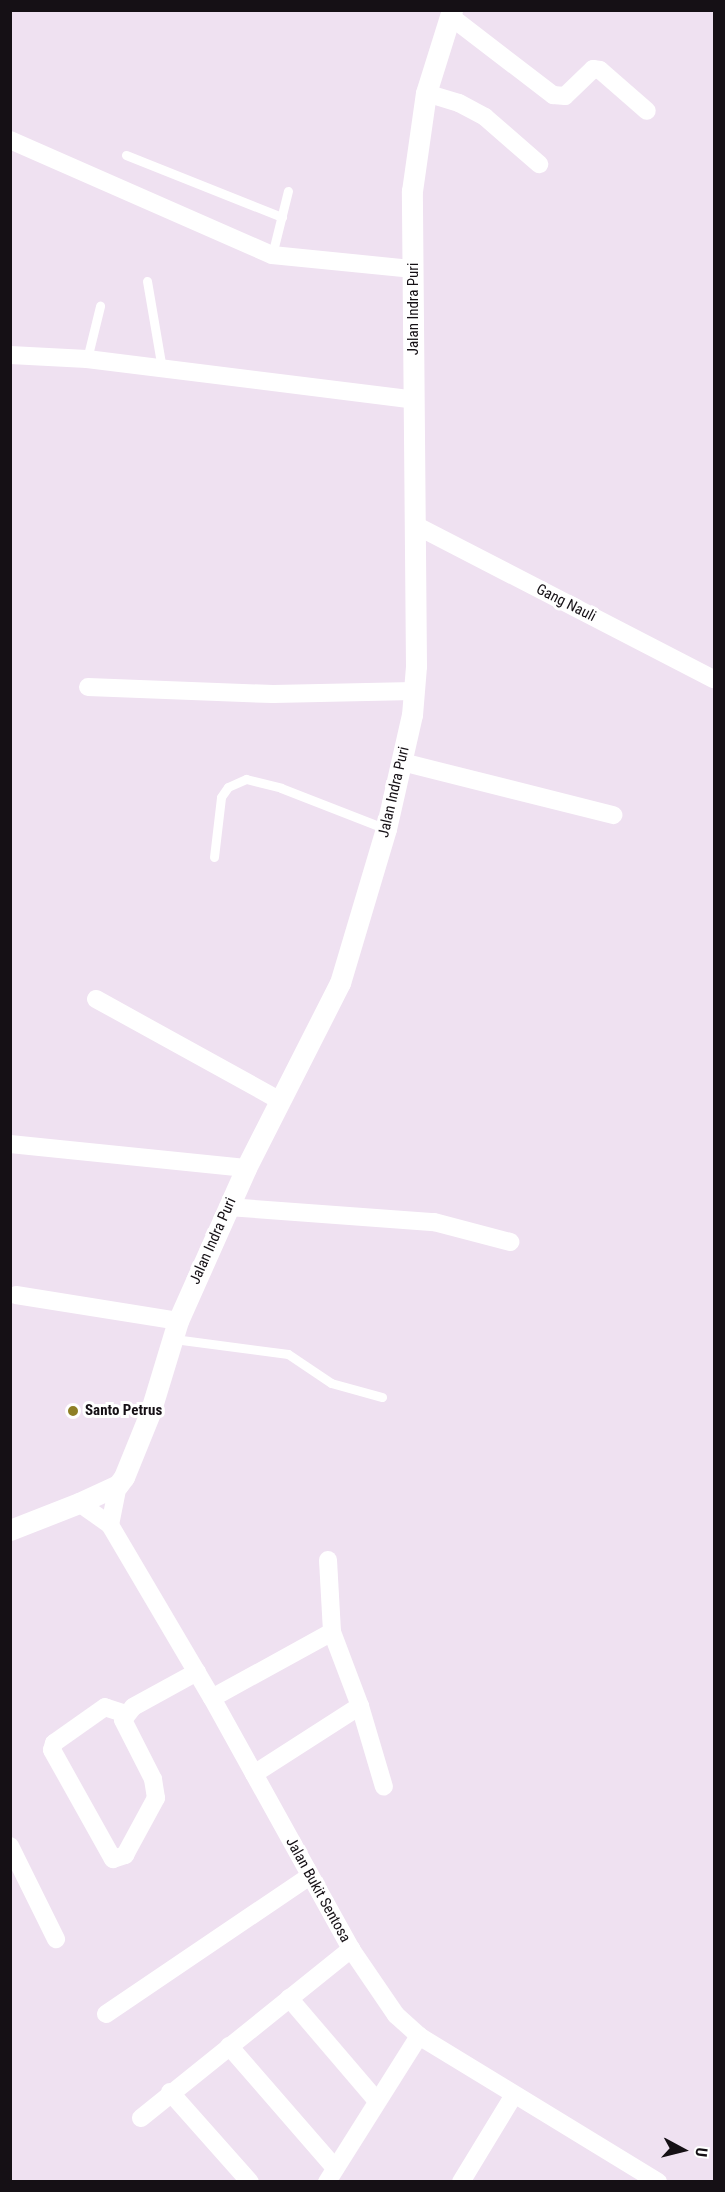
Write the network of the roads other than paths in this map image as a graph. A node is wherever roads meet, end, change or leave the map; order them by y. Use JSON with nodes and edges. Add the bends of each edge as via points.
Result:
{"nodes":[{"id":1,"x":451,"y":14,"type":"edge"},
{"id":2,"x":426,"y":93,"type":"junction"},
{"id":3,"x":647,"y":111,"type":"dead end"},
{"id":4,"x":10,"y":140,"type":"edge"},
{"id":5,"x":126,"y":155,"type":"dead end"},
{"id":6,"x":539,"y":164,"type":"dead end"},
{"id":7,"x":288,"y":191,"type":"dead end"},
{"id":8,"x":282,"y":217,"type":"junction"},
{"id":9,"x":272,"y":255,"type":"junction"},
{"id":10,"x":413,"y":269,"type":"junction"},
{"id":11,"x":147,"y":281,"type":"dead end"},
{"id":12,"x":100,"y":306,"type":"dead end"},
{"id":13,"x":10,"y":355,"type":"edge"},
{"id":14,"x":87,"y":359,"type":"junction"},
{"id":15,"x":162,"y":369,"type":"junction"},
{"id":16,"x":414,"y":400,"type":"junction"},
{"id":17,"x":417,"y":526,"type":"junction"},
{"id":18,"x":714,"y":679,"type":"edge"},
{"id":19,"x":88,"y":687,"type":"dead end"},
{"id":20,"x":414,"y":691,"type":"junction"},
{"id":21,"x":402,"y":762,"type":"junction"},
{"id":22,"x":613,"y":815,"type":"dead end"},
{"id":23,"x":386,"y":829,"type":"junction"},
{"id":24,"x":214,"y":857,"type":"dead end"},
{"id":25,"x":96,"y":999,"type":"dead end"},
{"id":26,"x":279,"y":1100,"type":"junction"},
{"id":27,"x":10,"y":1144,"type":"edge"},
{"id":28,"x":246,"y":1168,"type":"junction"},
{"id":29,"x":228,"y":1207,"type":"junction"},
{"id":30,"x":510,"y":1242,"type":"dead end"},
{"id":31,"x":16,"y":1294,"type":"dead end"},
{"id":32,"x":176,"y":1330,"type":"junction"},
{"id":33,"x":382,"y":1397,"type":"dead end"},
{"id":34,"x":118,"y":1485,"type":"junction"},
{"id":35,"x":79,"y":1503,"type":"junction"},
{"id":36,"x":110,"y":1525,"type":"junction"},
{"id":37,"x":10,"y":1530,"type":"edge"},
{"id":38,"x":328,"y":1560,"type":"dead end"},
{"id":39,"x":332,"y":1632,"type":"junction"},
{"id":40,"x":197,"y":1672,"type":"junction"},
{"id":41,"x":212,"y":1698,"type":"junction"},
{"id":42,"x":360,"y":1706,"type":"junction"},
{"id":43,"x":126,"y":1714,"type":"junction"},
{"id":44,"x":254,"y":1774,"type":"junction"},
{"id":45,"x":384,"y":1787,"type":"dead end"},
{"id":46,"x":10,"y":1846,"type":"edge"},
{"id":47,"x":310,"y":1876,"type":"junction"},
{"id":48,"x":56,"y":1939,"type":"dead end"},
{"id":49,"x":351,"y":1949,"type":"junction"},
{"id":50,"x":289,"y":1998,"type":"junction"},
{"id":51,"x":106,"y":2014,"type":"dead end"},
{"id":52,"x":419,"y":2036,"type":"junction"},
{"id":53,"x":229,"y":2046,"type":"junction"},
{"id":54,"x":170,"y":2092,"type":"junction"},
{"id":55,"x":514,"y":2095,"type":"junction"},
{"id":56,"x":377,"y":2101,"type":"junction"},
{"id":57,"x":141,"y":2118,"type":"dead end"},
{"id":58,"x":331,"y":2175,"type":"edge"},
{"id":59,"x":250,"y":2181,"type":"edge"},
{"id":60,"x":461,"y":2181,"type":"edge"},
{"id":61,"x":658,"y":2181,"type":"edge"}],
"edges":[{"from":1,"to":2,"type":"street","name":"Jalan Indra Puri"},
{"from":1,"to":3,"type":"street","via":[[554,95],[565,96],[593,69],[600,70]]},
{"from":2,"to":6,"type":"street","via":[[459,103],[485,117]]},
{"from":2,"to":10,"type":"street","name":"Jalan Indra Puri","via":[[412,191]]},
{"from":4,"to":9,"type":"street"},
{"from":5,"to":8,"type":"lane"},
{"from":7,"to":8,"type":"lane"},
{"from":8,"to":9,"type":"lane"},
{"from":9,"to":10,"type":"street"},
{"from":10,"to":16,"type":"street","name":"Jalan Indra Puri"},
{"from":11,"to":15,"type":"lane"},
{"from":12,"to":14,"type":"lane"},
{"from":13,"to":14,"type":"street"},
{"from":14,"to":15,"type":"street"},
{"from":15,"to":16,"type":"street"},
{"from":16,"to":17,"type":"street","name":"Jalan Indra Puri"},
{"from":17,"to":18,"type":"street","name":"Gang Nauli"},
{"from":17,"to":20,"type":"street","name":"Jalan Indra Puri"},
{"from":19,"to":20,"type":"street","via":[[273,694]]},
{"from":20,"to":21,"type":"street","name":"Jalan Indra Puri"},
{"from":21,"to":22,"type":"street"},
{"from":21,"to":23,"type":"street","name":"Jalan Indra Puri"},
{"from":23,"to":24,"type":"lane","via":[[281,788],[246,779],[228,787],[221,797]]},
{"from":23,"to":26,"type":"street","name":"Jalan Indra Puri","via":[[340,982]]},
{"from":25,"to":26,"type":"street"},
{"from":26,"to":28,"type":"street","name":"Jalan Indra Puri"},
{"from":27,"to":28,"type":"street"},
{"from":28,"to":29,"type":"street","name":"Jalan Indra Puri"},
{"from":29,"to":30,"type":"street","via":[[434,1222]]},
{"from":29,"to":32,"type":"street","name":"Jalan Indra Puri"},
{"from":31,"to":32,"type":"street"},
{"from":32,"to":33,"type":"lane","via":[[288,1354],[331,1383]]},
{"from":32,"to":34,"type":"street","name":"Jalan Indra Puri","via":[[150,1413]]},
{"from":34,"to":35,"type":"street"},
{"from":34,"to":36,"type":"street","name":"Jalan Indra Puri"},
{"from":35,"to":36,"type":"street","name":"Jalan Bukit Sentosa"},
{"from":35,"to":37,"type":"street"},
{"from":36,"to":40,"type":"street","name":"Jalan Bukit Sentosa"},
{"from":38,"to":39,"type":"street"},
{"from":39,"to":41,"type":"street"},
{"from":39,"to":42,"type":"street"},
{"from":40,"to":41,"type":"street","name":"Jalan Bukit Sentosa"},
{"from":40,"to":43,"type":"street"},
{"from":41,"to":44,"type":"street","name":"Jalan Bukit Sentosa"},
{"from":42,"to":44,"type":"street"},
{"from":42,"to":45,"type":"street"},
{"from":43,"to":43,"type":"street","via":[[105,1707],[54,1743],[52,1750],[113,1859],[125,1855],[156,1798],[153,1779],[124,1727]]},
{"from":44,"to":47,"type":"street","name":"Jalan Bukit Sentosa"},
{"from":46,"to":48,"type":"street"},
{"from":47,"to":49,"type":"street","name":"Jalan Bukit Sentosa"},
{"from":47,"to":51,"type":"street"},
{"from":49,"to":50,"type":"street"},
{"from":49,"to":52,"type":"street","name":"Jalan Bukit Sentosa","via":[[396,2015]]},
{"from":50,"to":53,"type":"street"},
{"from":50,"to":56,"type":"street"},
{"from":52,"to":55,"type":"street","name":"Jalan Bukit Sentosa"},
{"from":52,"to":56,"type":"street"},
{"from":53,"to":54,"type":"street"},
{"from":53,"to":58,"type":"street"},
{"from":54,"to":57,"type":"street"},
{"from":54,"to":59,"type":"street"},
{"from":55,"to":60,"type":"street"},
{"from":55,"to":61,"type":"street","name":"Jalan Bukit Sentosa"},
{"from":56,"to":58,"type":"street"}]}
